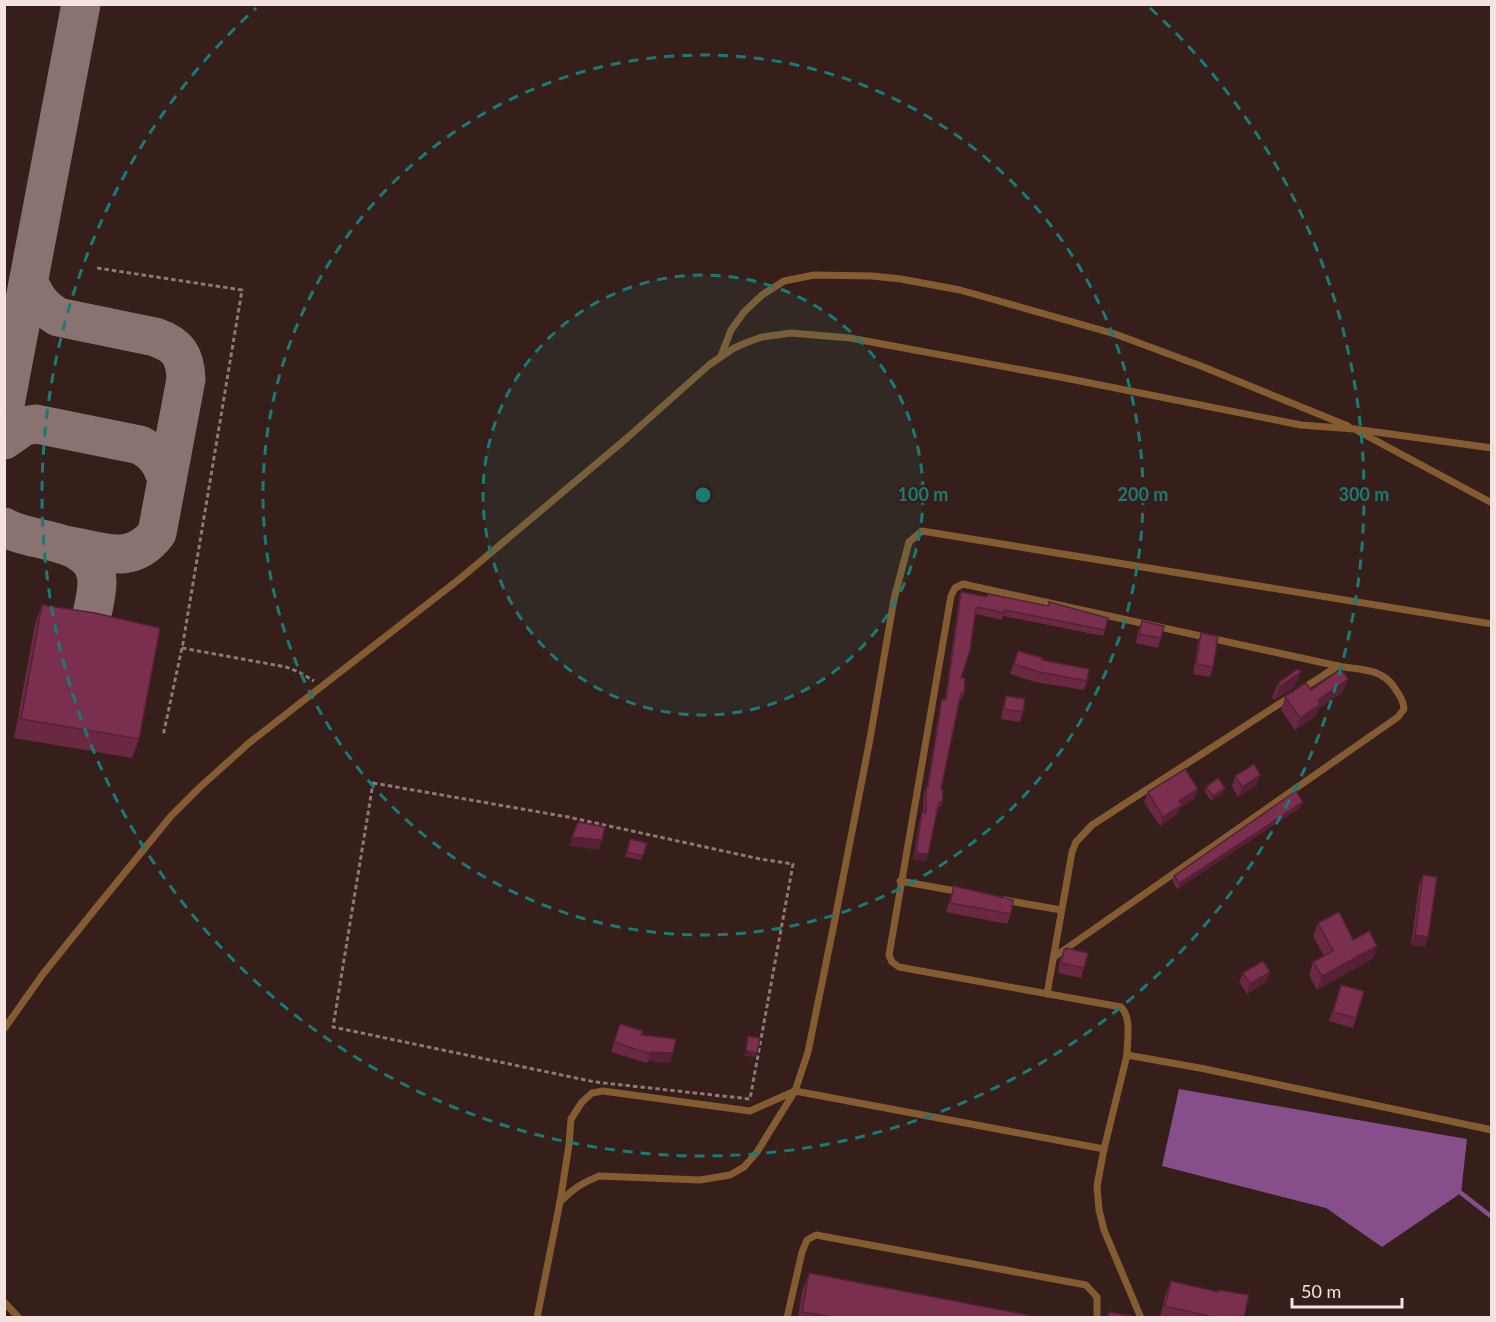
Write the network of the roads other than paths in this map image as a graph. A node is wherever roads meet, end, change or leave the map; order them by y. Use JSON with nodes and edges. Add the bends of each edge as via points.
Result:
{"nodes":[{"id":1,"x":721,"y":356,"type":"junction"},
{"id":2,"x":1354,"y":429,"type":"junction"},
{"id":3,"x":1491,"y":448,"type":"edge"},
{"id":4,"x":1491,"y":503,"type":"edge"},
{"id":5,"x":1491,"y":624,"type":"edge"},
{"id":6,"x":1338,"y":666,"type":"junction"},
{"id":7,"x":900,"y":881,"type":"junction"},
{"id":8,"x":969,"y":893,"type":"edge"},
{"id":9,"x":992,"y":897,"type":"edge"},
{"id":10,"x":1061,"y":910,"type":"junction"},
{"id":11,"x":1054,"y":957,"type":"junction"},
{"id":12,"x":1047,"y":994,"type":"junction"},
{"id":13,"x":4,"y":1029,"type":"edge"},
{"id":14,"x":1127,"y":1055,"type":"junction"},
{"id":15,"x":795,"y":1091,"type":"junction"},
{"id":16,"x":1491,"y":1130,"type":"edge"},
{"id":17,"x":1104,"y":1149,"type":"junction"},
{"id":18,"x":560,"y":1202,"type":"junction"},
{"id":19,"x":4,"y":1302,"type":"edge"},
{"id":20,"x":19,"y":1317,"type":"edge"},
{"id":21,"x":537,"y":1317,"type":"edge"},
{"id":22,"x":787,"y":1317,"type":"edge"},
{"id":23,"x":1097,"y":1317,"type":"edge"},
{"id":24,"x":1141,"y":1317,"type":"edge"}],
"edges":[{"from":1,"to":2,"type":"lane","via":[[776,334],[850,338],[1301,425]]},
{"from":1,"to":2,"type":"lane","via":[[731,330],[744,312],[784,281],[814,275],[901,279],[960,290],[1115,334]]},
{"from":1,"to":13,"type":"lane","via":[[470,570],[249,743],[171,816],[42,974]]},
{"from":2,"to":3,"type":"lane"},
{"from":2,"to":4,"type":"lane"},
{"from":5,"to":15,"type":"lane","via":[[922,531],[909,542],[894,599],[808,1052]]},
{"from":6,"to":7,"type":"lane","via":[[963,584],[951,596]]},
{"from":6,"to":10,"type":"lane","via":[[1092,825],[1072,852]]},
{"from":6,"to":11,"type":"lane","via":[[1382,674],[1403,700],[1404,709],[1398,717]]},
{"from":7,"to":8,"type":"lane"},
{"from":7,"to":12,"type":"lane","via":[[889,955],[892,962],[899,967]]},
{"from":9,"to":10,"type":"lane"},
{"from":10,"to":11,"type":"lane"},
{"from":11,"to":12,"type":"lane"},
{"from":12,"to":14,"type":"lane","via":[[1121,1007],[1128,1019]]},
{"from":14,"to":16,"type":"lane"},
{"from":14,"to":17,"type":"lane"},
{"from":15,"to":17,"type":"lane"},
{"from":15,"to":18,"type":"lane","via":[[757,1152],[730,1175],[700,1180],[598,1176],[584,1181]]},
{"from":15,"to":18,"type":"lane","via":[[750,1111],[603,1091],[592,1093],[571,1119]]},
{"from":17,"to":24,"type":"lane","via":[[1097,1186],[1098,1210]]},
{"from":18,"to":21,"type":"lane"},
{"from":19,"to":20,"type":"lane"},
{"from":22,"to":23,"type":"lane","via":[[802,1252],[807,1240],[816,1235],[1086,1285],[1097,1297]]}]}
